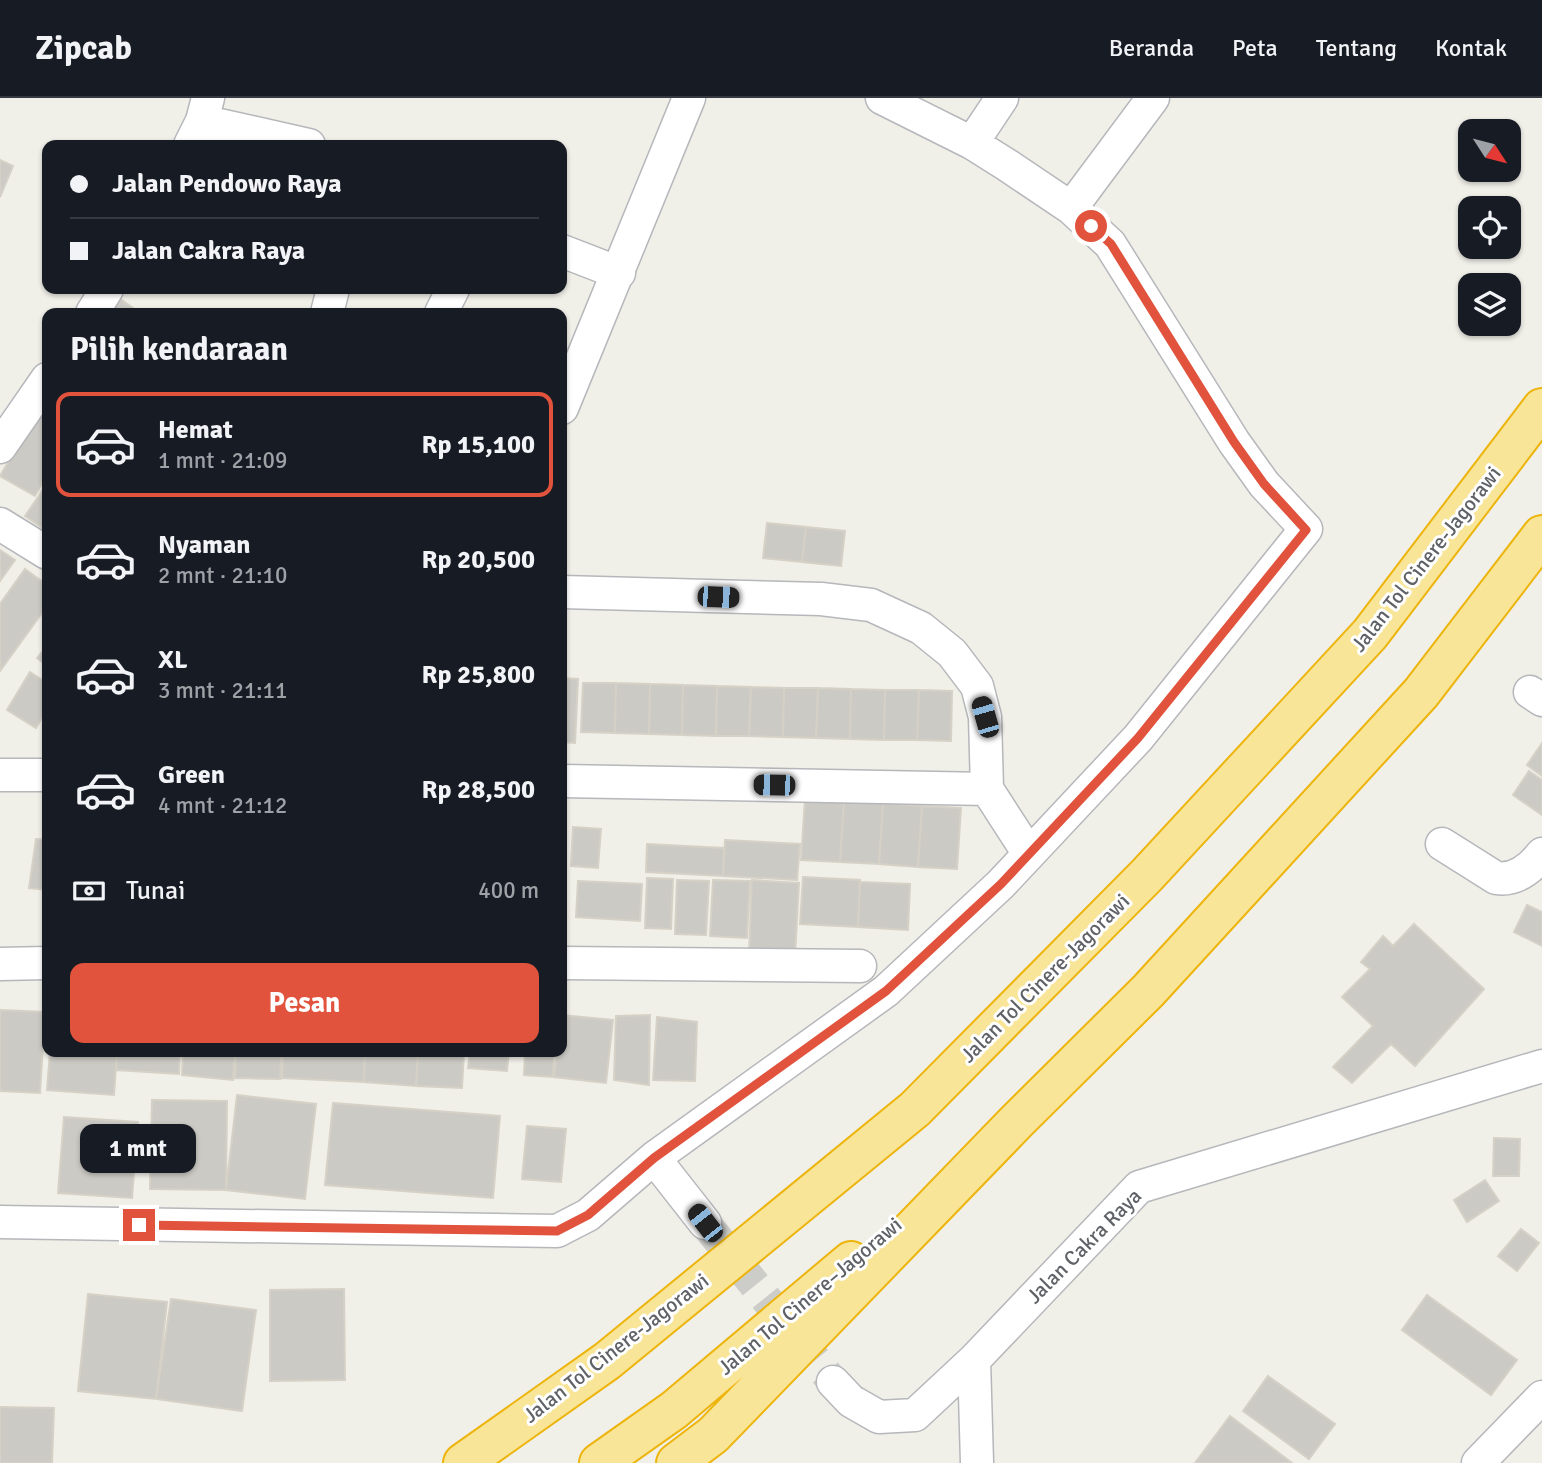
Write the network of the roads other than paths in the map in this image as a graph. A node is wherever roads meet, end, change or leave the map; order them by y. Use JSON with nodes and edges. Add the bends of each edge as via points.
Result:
{"nodes":[{"id":1,"x":689,"y":98,"type":"edge"},
{"id":2,"x":883,"y":98,"type":"edge"},
{"id":3,"x":1002,"y":98,"type":"edge"},
{"id":4,"x":1153,"y":98,"type":"edge"},
{"id":5,"x":200,"y":121,"type":"edge"},
{"id":6,"x":286,"y":140,"type":"edge"},
{"id":7,"x":972,"y":143,"type":"junction"},
{"id":8,"x":1071,"y":208,"type":"junction"},
{"id":9,"x":567,"y":253,"type":"edge"},
{"id":10,"x":619,"y":273,"type":"junction"},
{"id":11,"x":42,"y":386,"type":"edge"},
{"id":12,"x":567,"y":396,"type":"edge"},
{"id":13,"x":1542,"y":408,"type":"edge"},
{"id":14,"x":0,"y":447,"type":"edge"},
{"id":15,"x":0,"y":524,"type":"edge"},
{"id":16,"x":1542,"y":535,"type":"edge"},
{"id":17,"x":42,"y":550,"type":"edge"},
{"id":18,"x":567,"y":592,"type":"edge"},
{"id":19,"x":0,"y":775,"type":"edge"},
{"id":20,"x":42,"y":775,"type":"edge"},
{"id":21,"x":567,"y":781,"type":"edge"},
{"id":22,"x":987,"y":789,"type":"junction"},
{"id":23,"x":1442,"y":844,"type":"dead end"},
{"id":24,"x":1029,"y":854,"type":"junction"},
{"id":25,"x":1542,"y":854,"type":"edge"},
{"id":26,"x":42,"y":963,"type":"edge"},
{"id":27,"x":567,"y":963,"type":"edge"},
{"id":28,"x":0,"y":964,"type":"edge"},
{"id":29,"x":860,"y":966,"type":"dead end"},
{"id":30,"x":1542,"y":1066,"type":"edge"},
{"id":31,"x":1016,"y":1122,"type":"junction"},
{"id":32,"x":654,"y":1158,"type":"junction"},
{"id":33,"x":0,"y":1223,"type":"edge"},
{"id":34,"x":705,"y":1223,"type":"tunnel mouth"},
{"id":35,"x":974,"y":1360,"type":"junction"},
{"id":36,"x":833,"y":1382,"type":"tunnel mouth"},
{"id":37,"x":1542,"y":1397,"type":"edge"},
{"id":38,"x":463,"y":1463,"type":"edge"},
{"id":39,"x":598,"y":1463,"type":"edge"},
{"id":40,"x":676,"y":1463,"type":"edge"},
{"id":41,"x":976,"y":1463,"type":"edge"},
{"id":42,"x":1478,"y":1463,"type":"edge"}],
"edges":[{"from":1,"to":10,"type":"street"},
{"from":2,"to":7,"type":"street"},
{"from":3,"to":7,"type":"street"},
{"from":4,"to":8,"type":"street"},
{"from":5,"to":6,"type":"street"},
{"from":7,"to":8,"type":"street"},
{"from":8,"to":24,"type":"street","via":[[1111,244],[1234,442],[1306,530],[1138,738]]},
{"from":9,"to":10,"type":"street"},
{"from":10,"to":12,"type":"street"},
{"from":11,"to":14,"type":"street"},
{"from":13,"to":38,"type":"highway","name":"Jalan Tol Cinere-Jagorawi","via":[[1370,634],[1147,875],[915,1109],[607,1361]]},
{"from":15,"to":17,"type":"street"},
{"from":16,"to":31,"type":"highway","via":[[1421,693],[1149,991]]},
{"from":18,"to":22,"type":"street","via":[[821,599],[871,605],[920,628],[952,653],[977,686],[985,717]]},
{"from":19,"to":20,"type":"street"},
{"from":21,"to":22,"type":"street"},
{"from":22,"to":24,"type":"street"},
{"from":23,"to":25,"type":"street","via":[[1505,879],[1527,870]]},
{"from":24,"to":32,"type":"street","via":[[886,991]]},
{"from":26,"to":28,"type":"street"},
{"from":27,"to":29,"type":"street"},
{"from":30,"to":35,"type":"street","name":"Jalan Cakra Raya","via":[[1139,1186]]},
{"from":31,"to":39,"type":"highway","name":"Jalan Tol Cinere–Jagorawi","via":[[674,1410]]},
{"from":31,"to":40,"type":"highway","via":[[713,1435]]},
{"from":32,"to":33,"type":"street","via":[[588,1215],[557,1231]]},
{"from":32,"to":34,"type":"street"},
{"from":35,"to":36,"type":"street","name":"Jalan Cakra Raya","via":[[915,1415],[879,1417],[851,1401]]},
{"from":35,"to":41,"type":"street"},
{"from":37,"to":42,"type":"street"}]}
